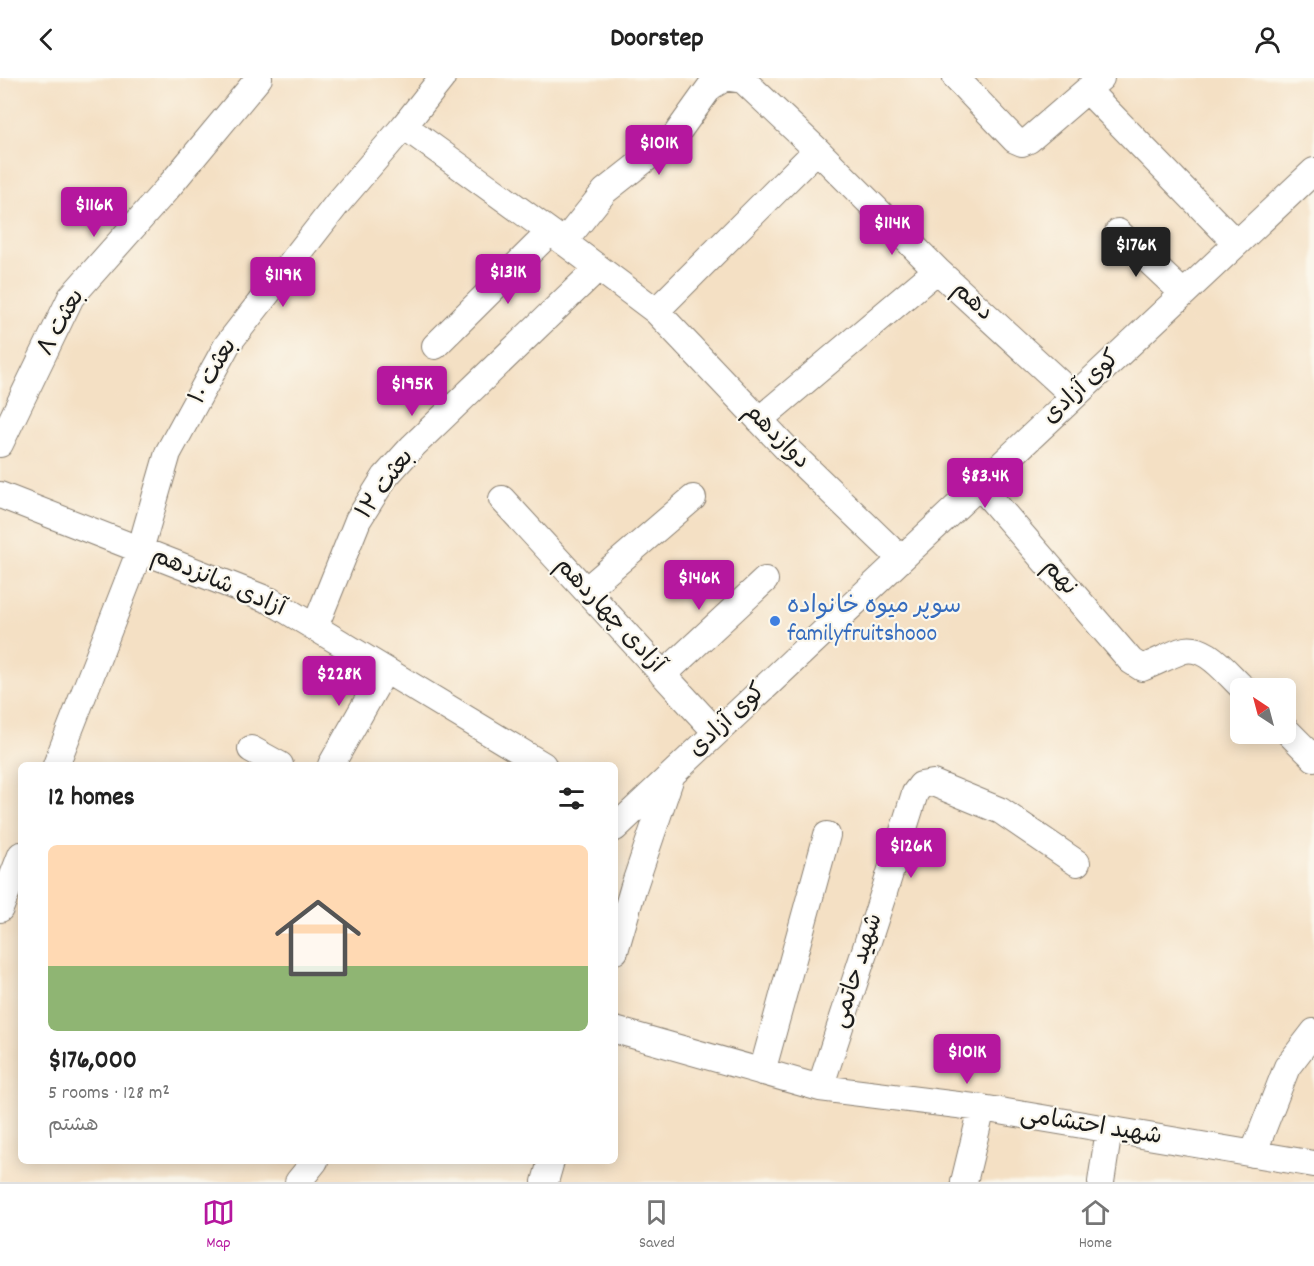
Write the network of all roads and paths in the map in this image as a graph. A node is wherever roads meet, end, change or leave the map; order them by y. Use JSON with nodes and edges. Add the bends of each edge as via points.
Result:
{"nodes":[{"id":1,"x":259,"y":78,"type":"edge"},
{"id":2,"x":442,"y":78,"type":"edge"},
{"id":3,"x":956,"y":78,"type":"edge"},
{"id":4,"x":732,"y":79,"type":"edge"},
{"id":5,"x":1094,"y":84,"type":"edge"},
{"id":6,"x":404,"y":126,"type":"junction"},
{"id":7,"x":817,"y":150,"type":"junction"},
{"id":8,"x":1314,"y":171,"type":"edge"},
{"id":9,"x":1118,"y":232,"type":"dead end"},
{"id":10,"x":557,"y":237,"type":"junction"},
{"id":11,"x":1236,"y":243,"type":"junction"},
{"id":12,"x":598,"y":268,"type":"junction"},
{"id":13,"x":937,"y":270,"type":"junction"},
{"id":14,"x":1183,"y":293,"type":"junction"},
{"id":15,"x":656,"y":311,"type":"junction"},
{"id":16,"x":435,"y":346,"type":"dead end"},
{"id":17,"x":1074,"y":396,"type":"junction"},
{"id":18,"x":759,"y":420,"type":"junction"},
{"id":19,"x":0,"y":444,"type":"edge"},
{"id":20,"x":979,"y":485,"type":"junction"},
{"id":21,"x":0,"y":495,"type":"edge"},
{"id":22,"x":693,"y":498,"type":"dead end"},
{"id":23,"x":502,"y":499,"type":"dead end"},
{"id":24,"x":140,"y":550,"type":"junction"},
{"id":25,"x":901,"y":559,"type":"junction"},
{"id":26,"x":765,"y":580,"type":"dead end"},
{"id":27,"x":586,"y":590,"type":"junction"},
{"id":28,"x":315,"y":627,"type":"junction"},
{"id":29,"x":385,"y":670,"type":"junction"},
{"id":30,"x":663,"y":675,"type":"junction"},
{"id":31,"x":1233,"y":678,"type":"edge"},
{"id":32,"x":716,"y":732,"type":"junction"},
{"id":33,"x":1296,"y":740,"type":"edge"},
{"id":34,"x":251,"y":749,"type":"dead end"},
{"id":35,"x":1314,"y":758,"type":"edge"},
{"id":36,"x":57,"y":762,"type":"edge"},
{"id":37,"x":275,"y":762,"type":"edge"},
{"id":38,"x":333,"y":762,"type":"edge"},
{"id":39,"x":538,"y":762,"type":"edge"},
{"id":40,"x":672,"y":774,"type":"junction"},
{"id":41,"x":619,"y":818,"type":"edge"},
{"id":42,"x":827,"y":835,"type":"dead end"},
{"id":43,"x":18,"y":863,"type":"edge"},
{"id":44,"x":1077,"y":863,"type":"dead end"},
{"id":45,"x":0,"y":909,"type":"edge"},
{"id":46,"x":618,"y":941,"type":"edge"},
{"id":47,"x":618,"y":1031,"type":"edge"},
{"id":48,"x":1314,"y":1032,"type":"edge"},
{"id":49,"x":762,"y":1072,"type":"junction"},
{"id":50,"x":820,"y":1088,"type":"junction"},
{"id":51,"x":982,"y":1108,"type":"junction"},
{"id":52,"x":1109,"y":1130,"type":"junction"},
{"id":53,"x":1253,"y":1154,"type":"junction"},
{"id":54,"x":313,"y":1164,"type":"edge"},
{"id":55,"x":550,"y":1164,"type":"edge"},
{"id":56,"x":1314,"y":1164,"type":"edge"},
{"id":57,"x":298,"y":1182,"type":"edge"},
{"id":58,"x":545,"y":1182,"type":"edge"},
{"id":59,"x":964,"y":1182,"type":"edge"},
{"id":60,"x":1101,"y":1182,"type":"edge"}],
"edges":[{"from":1,"to":19,"type":"street","name":"بعثت ٨","via":[[71,297]]},
{"from":2,"to":6,"type":"street","name":"بعثت ۱۰"},
{"from":3,"to":5,"type":"street","via":[[1022,143]]},
{"from":4,"to":7,"type":"street","name":"دهم"},
{"from":4,"to":10,"type":"street","via":[[710,87],[675,136],[605,191]]},
{"from":5,"to":11,"type":"street"},
{"from":6,"to":10,"type":"street","name":"دوازدهم"},
{"from":6,"to":24,"type":"street","name":"بعثت ۱۰","via":[[337,204],[227,345],[168,453]]},
{"from":7,"to":13,"type":"street","name":"دهم"},
{"from":7,"to":15,"type":"street"},
{"from":8,"to":11,"type":"street","name":"کوی آزادی"},
{"from":9,"to":14,"type":"street"},
{"from":10,"to":12,"type":"street","name":"دوازدهم"},
{"from":10,"to":16,"type":"street"},
{"from":11,"to":14,"type":"street","name":"کوی آزادی"},
{"from":12,"to":15,"type":"street","name":"دوازدهم"},
{"from":12,"to":28,"type":"street","name":"بعثت ۱۲","via":[[385,477],[358,520]]},
{"from":13,"to":17,"type":"street","name":"دهم"},
{"from":13,"to":18,"type":"street"},
{"from":14,"to":17,"type":"street","name":"کوی آزادی"},
{"from":15,"to":18,"type":"street","name":"دوازدهم"},
{"from":17,"to":20,"type":"street","name":"کوی آزادی"},
{"from":18,"to":25,"type":"street","name":"دوازدهم"},
{"from":20,"to":25,"type":"street","name":"کوی آزادی"},
{"from":20,"to":31,"type":"street","name":"نهم","via":[[1131,661],[1142,668],[1194,649],[1208,654]]},
{"from":21,"to":24,"type":"street","name":"آزادی شانزدهم"},
{"from":22,"to":27,"type":"street"},
{"from":23,"to":27,"type":"street","name":"آزادی چهاردهم"},
{"from":24,"to":28,"type":"street","name":"آزادی شانزدهم","via":[[271,601]]},
{"from":24,"to":36,"type":"street","name":"بعثت ۱۰"},
{"from":25,"to":32,"type":"street","name":"کوی آزادی"},
{"from":26,"to":30,"type":"street"},
{"from":27,"to":30,"type":"street","name":"آزادی چهاردهم"},
{"from":28,"to":29,"type":"street","name":"آزادی شانزدهم"},
{"from":29,"to":38,"type":"street"},
{"from":29,"to":39,"type":"street","name":"آزادی شانزدهم"},
{"from":30,"to":32,"type":"street","name":"آزادی چهاردهم"},
{"from":32,"to":40,"type":"street","name":"کوی آزادی"},
{"from":33,"to":35,"type":"street"},
{"from":34,"to":37,"type":"street"},
{"from":40,"to":41,"type":"street","name":"کوی آزادی"},
{"from":40,"to":46,"type":"street"},
{"from":42,"to":49,"type":"street"},
{"from":43,"to":45,"type":"street"},
{"from":44,"to":50,"type":"street","name":"شهید حاتمی","via":[[1001,811],[933,783],[921,785],[915,793]]},
{"from":47,"to":49,"type":"street","name":"شهید احتشامی"},
{"from":48,"to":53,"type":"street","via":[[1287,1067]]},
{"from":49,"to":50,"type":"street","name":"شهید احتشامی"},
{"from":50,"to":51,"type":"street","name":"شهید احتشامی"},
{"from":51,"to":52,"type":"street","name":"شهید احتشامی"},
{"from":51,"to":59,"type":"street"},
{"from":52,"to":53,"type":"street","name":"شهید احتشامی"},
{"from":52,"to":60,"type":"street"},
{"from":53,"to":56,"type":"street","name":"شهید احتشامی"},
{"from":54,"to":57,"type":"street"},
{"from":55,"to":58,"type":"street"}]}
